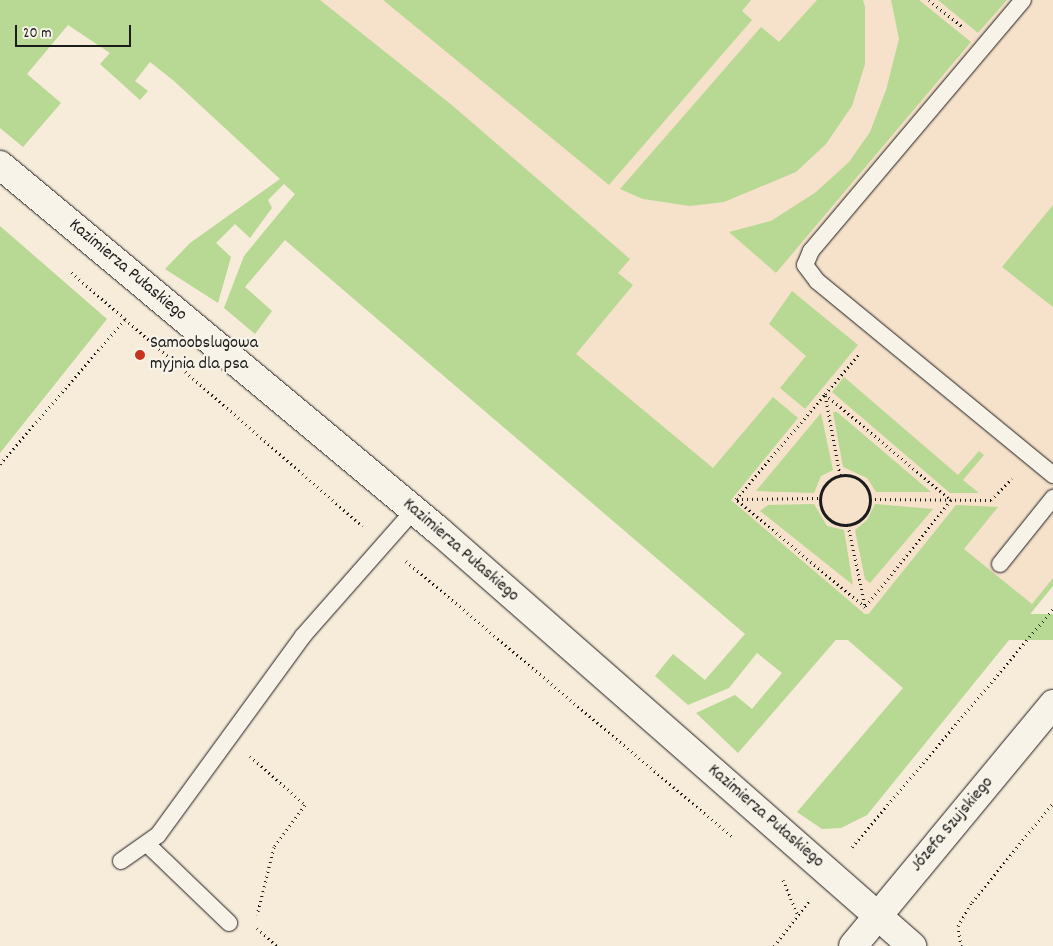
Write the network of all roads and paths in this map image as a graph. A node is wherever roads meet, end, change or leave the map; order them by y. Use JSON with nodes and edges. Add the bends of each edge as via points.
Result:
{"nodes":[{"id":1,"x":929,"y":0,"type":"edge"},
{"id":2,"x":1023,"y":0,"type":"edge"},
{"id":3,"x":985,"y":45,"type":"junction"},
{"id":4,"x":0,"y":166,"type":"edge"},
{"id":5,"x":64,"y":266,"type":"dead end"},
{"id":6,"x":125,"y":320,"type":"junction"},
{"id":7,"x":878,"y":332,"type":"junction"},
{"id":8,"x":825,"y":394,"type":"junction"},
{"id":9,"x":1029,"y":456,"type":"junction"},
{"id":10,"x":0,"y":464,"type":"edge"},
{"id":11,"x":840,"y":475,"type":"junction"},
{"id":12,"x":1053,"y":475,"type":"edge"},
{"id":13,"x":819,"y":498,"type":"junction"},
{"id":14,"x":1053,"y":498,"type":"edge"},
{"id":15,"x":736,"y":499,"type":"junction"},
{"id":16,"x":870,"y":499,"type":"junction"},
{"id":17,"x":951,"y":500,"type":"junction"},
{"id":18,"x":414,"y":510,"type":"junction"},
{"id":19,"x":848,"y":525,"type":"junction"},
{"id":20,"x":383,"y":543,"type":"junction"},
{"id":21,"x":1000,"y":564,"type":"dead end"},
{"id":22,"x":865,"y":607,"type":"junction"},
{"id":23,"x":1053,"y":609,"type":"edge"},
{"id":24,"x":1053,"y":704,"type":"edge"},
{"id":25,"x":228,"y":735,"type":"junction"},
{"id":26,"x":1053,"y":802,"type":"edge"},
{"id":27,"x":740,"y":843,"type":"dead end"},
{"id":28,"x":147,"y":844,"type":"junction"},
{"id":29,"x":122,"y":861,"type":"dead end"},
{"id":30,"x":779,"y":872,"type":"dead end"},
{"id":31,"x":830,"y":874,"type":"junction"},
{"id":32,"x":798,"y":915,"type":"junction"},
{"id":33,"x":877,"y":916,"type":"junction"},
{"id":34,"x":229,"y":922,"type":"dead end"},
{"id":35,"x":277,"y":946,"type":"edge"},
{"id":36,"x":774,"y":946,"type":"edge"},
{"id":37,"x":853,"y":946,"type":"edge"},
{"id":38,"x":912,"y":946,"type":"edge"},
{"id":39,"x":961,"y":946,"type":"edge"}],
"edges":[{"from":1,"to":3,"type":"path"},
{"from":2,"to":3,"type":"lane"},
{"from":3,"to":7,"type":"lane","via":[[806,259],[812,277]]},
{"from":4,"to":18,"type":"street","name":"Kazimierza Pułaskiego"},
{"from":5,"to":6,"type":"path"},
{"from":6,"to":10,"type":"path"},
{"from":6,"to":20,"type":"path"},
{"from":7,"to":8,"type":"path"},
{"from":7,"to":9,"type":"lane"},
{"from":8,"to":11,"type":"path"},
{"from":8,"to":15,"type":"path"},
{"from":8,"to":17,"type":"path"},
{"from":9,"to":12,"type":"lane"},
{"from":9,"to":17,"type":"path","via":[[996,497]]},
{"from":11,"to":13,"type":"path","via":[[823,486]]},
{"from":11,"to":16,"type":"path","via":[[861,480]]},
{"from":13,"to":15,"type":"path"},
{"from":13,"to":19,"type":"path","via":[[826,517]]},
{"from":14,"to":21,"type":"lane"},
{"from":15,"to":22,"type":"path"},
{"from":16,"to":17,"type":"path"},
{"from":16,"to":19,"type":"path","via":[[863,518]]},
{"from":17,"to":22,"type":"path"},
{"from":18,"to":20,"type":"lane"},
{"from":18,"to":31,"type":"street","name":"Kazimierza Pułaskiego"},
{"from":19,"to":22,"type":"path"},
{"from":20,"to":25,"type":"lane","via":[[303,636]]},
{"from":20,"to":27,"type":"path","via":[[435,582]]},
{"from":23,"to":31,"type":"path"},
{"from":24,"to":33,"type":"street","name":"Józefa Szujskiego"},
{"from":25,"to":28,"type":"lane"},
{"from":25,"to":35,"type":"path","via":[[305,804],[274,848],[264,878],[255,926]]},
{"from":26,"to":39,"type":"path","via":[[972,902],[958,926]]},
{"from":28,"to":29,"type":"lane"},
{"from":28,"to":34,"type":"lane"},
{"from":30,"to":32,"type":"path"},
{"from":31,"to":32,"type":"path"},
{"from":31,"to":33,"type":"street","name":"Kazimierza Pułaskiego"},
{"from":32,"to":36,"type":"path"},
{"from":33,"to":37,"type":"street","name":"Józefa Szujskiego"},
{"from":33,"to":38,"type":"street","name":"Kazimierza Pułaskiego"}]}
